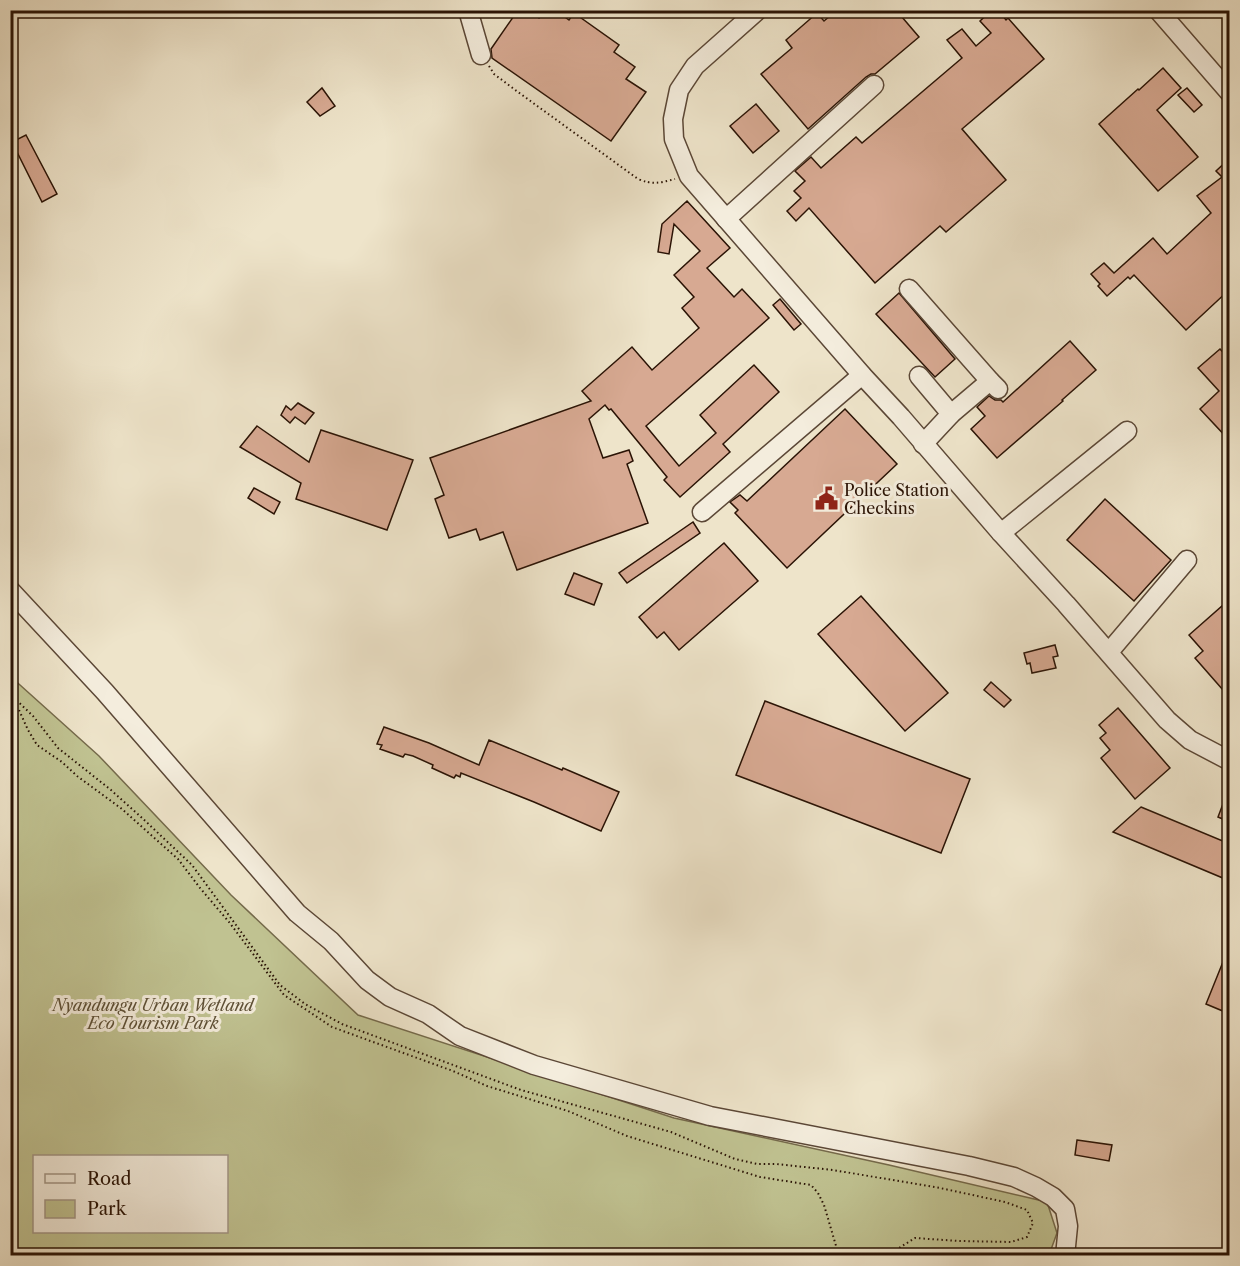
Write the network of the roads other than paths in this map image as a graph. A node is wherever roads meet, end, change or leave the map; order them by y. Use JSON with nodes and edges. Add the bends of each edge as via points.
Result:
{"nodes":[{"id":1,"x":468,"y":10,"type":"edge"},
{"id":2,"x":758,"y":10,"type":"edge"},
{"id":3,"x":1158,"y":10,"type":"edge"},
{"id":4,"x":481,"y":55,"type":"road end"},
{"id":5,"x":874,"y":85,"type":"dead end"},
{"id":6,"x":1230,"y":93,"type":"edge"},
{"id":7,"x":726,"y":219,"type":"junction"},
{"id":8,"x":909,"y":289,"type":"dead end"},
{"id":9,"x":862,"y":375,"type":"junction"},
{"id":10,"x":919,"y":376,"type":"dead end"},
{"id":11,"x":951,"y":414,"type":"junction"},
{"id":12,"x":1127,"y":431,"type":"dead end"},
{"id":13,"x":924,"y":444,"type":"junction"},
{"id":14,"x":702,"y":512,"type":"dead end"},
{"id":15,"x":1001,"y":533,"type":"junction"},
{"id":16,"x":1187,"y":560,"type":"dead end"},
{"id":17,"x":10,"y":590,"type":"edge"},
{"id":18,"x":1109,"y":652,"type":"junction"},
{"id":19,"x":1230,"y":761,"type":"edge"},
{"id":20,"x":1065,"y":1256,"type":"edge"}],
"edges":[{"from":1,"to":4,"type":"street"},
{"from":2,"to":7,"type":"street","via":[[695,66],[679,90],[672,119],[674,139],[689,176]]},
{"from":3,"to":6,"type":"street"},
{"from":5,"to":7,"type":"street"},
{"from":7,"to":9,"type":"street"},
{"from":8,"to":11,"type":"street","via":[[994,385]]},
{"from":9,"to":13,"type":"street"},
{"from":9,"to":14,"type":"street"},
{"from":10,"to":11,"type":"street"},
{"from":11,"to":13,"type":"street"},
{"from":12,"to":15,"type":"street"},
{"from":13,"to":15,"type":"street"},
{"from":15,"to":18,"type":"street"},
{"from":16,"to":18,"type":"street"},
{"from":17,"to":20,"type":"street","via":[[105,692],[297,913],[390,997],[428,1014],[470,1040],[534,1065],[635,1095],[710,1116],[1014,1178],[1053,1197],[1065,1209]]},
{"from":18,"to":19,"type":"street","via":[[1167,720],[1190,740]]}]}
